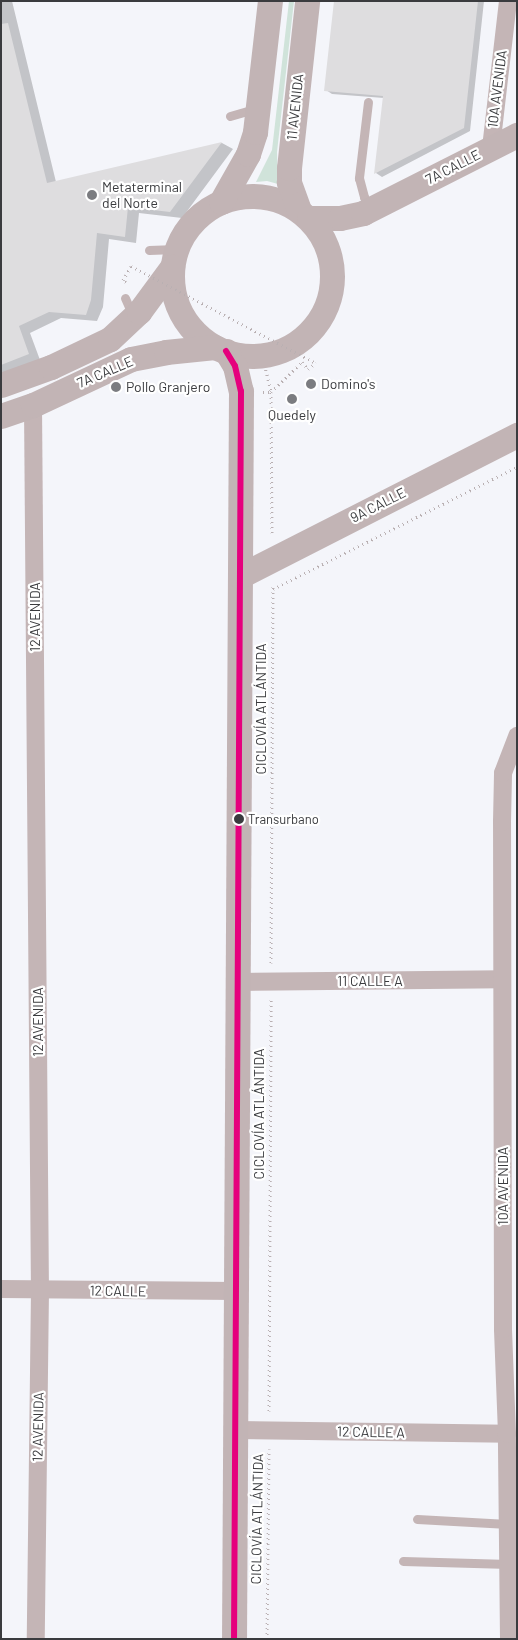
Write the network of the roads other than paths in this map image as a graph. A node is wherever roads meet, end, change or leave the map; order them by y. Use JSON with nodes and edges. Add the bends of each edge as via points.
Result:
{"nodes":[{"id":1,"x":270,"y":1,"type":"edge"},
{"id":2,"x":306,"y":1,"type":"edge"},
{"id":3,"x":508,"y":1,"type":"edge"},
{"id":4,"x":368,"y":102,"type":"dead end"},
{"id":5,"x":260,"y":107,"type":"junction"},
{"id":6,"x":230,"y":116,"type":"dead end"},
{"id":7,"x":517,"y":135,"type":"edge"},
{"id":8,"x":491,"y":148,"type":"junction"},
{"id":9,"x":221,"y":202,"type":"junction"},
{"id":10,"x":367,"y":211,"type":"junction"},
{"id":11,"x":304,"y":214,"type":"junction"},
{"id":12,"x":148,"y":250,"type":"dead end"},
{"id":13,"x":330,"y":254,"type":"junction"},
{"id":14,"x":174,"y":258,"type":"junction"},
{"id":15,"x":220,"y":349,"type":"junction"},
{"id":16,"x":259,"y":356,"type":"junction"},
{"id":17,"x":1,"y":385,"type":"edge"},
{"id":18,"x":241,"y":391,"type":"junction"},
{"id":19,"x":33,"y":405,"type":"junction"},
{"id":20,"x":1,"y":416,"type":"edge"},
{"id":21,"x":517,"y":435,"type":"edge"},
{"id":22,"x":240,"y":576,"type":"junction"},
{"id":23,"x":517,"y":736,"type":"edge"},
{"id":24,"x":502,"y":980,"type":"junction"},
{"id":25,"x":238,"y":982,"type":"junction"},
{"id":26,"x":510,"y":1148,"type":"edge"},
{"id":27,"x":1,"y":1289,"type":"edge"},
{"id":28,"x":40,"y":1290,"type":"junction"},
{"id":29,"x":236,"y":1291,"type":"junction"},
{"id":30,"x":517,"y":1305,"type":"edge"},
{"id":31,"x":503,"y":1329,"type":"junction"},
{"id":32,"x":235,"y":1430,"type":"junction"},
{"id":33,"x":508,"y":1434,"type":"junction"},
{"id":34,"x":418,"y":1519,"type":"dead end"},
{"id":35,"x":511,"y":1535,"type":"edge"},
{"id":36,"x":403,"y":1562,"type":"dead end"},
{"id":37,"x":508,"y":1564,"type":"junction"},
{"id":38,"x":36,"y":1639,"type":"edge"},
{"id":39,"x":234,"y":1639,"type":"edge"},
{"id":40,"x":509,"y":1639,"type":"edge"}],
"edges":[{"from":1,"to":5,"type":"street"},
{"from":2,"to":11,"type":"street","name":"11 AVENIDA","via":[[289,168],[289,182]]},
{"from":3,"to":8,"type":"street","name":"10A AVENIDA"},
{"from":4,"to":10,"type":"lane","via":[[359,178]]},
{"from":5,"to":6,"type":"lane"},
{"from":5,"to":9,"type":"street","via":[[248,154]]},
{"from":7,"to":8,"type":"street","name":"7A CALLE"},
{"from":8,"to":10,"type":"street","name":"7A CALLE"},
{"from":9,"to":11,"type":"street","via":[[248,196],[275,199]]},
{"from":9,"to":14,"type":"street","via":[[200,214],[184,233]]},
{"from":10,"to":11,"type":"street","name":"7A CALLE","via":[[340,218]]},
{"from":10,"to":13,"type":"street","name":"7A CALLE","via":[[341,235]]},
{"from":11,"to":13,"type":"street","via":[[322,234]]},
{"from":12,"to":14,"type":"lane"},
{"from":13,"to":16,"type":"street","via":[[331,293],[319,320],[299,342],[281,351]]},
{"from":14,"to":15,"type":"street","via":[[173,291],[181,314],[195,333]]},
{"from":14,"to":17,"type":"street","name":"7A CALLE","via":[[129,308],[110,339],[51,367]]},
{"from":15,"to":16,"type":"street","via":[[242,356]]},
{"from":15,"to":18,"type":"street","via":[[235,366]]},
{"from":15,"to":19,"type":"street","name":"7A CALLE","via":[[166,352],[131,359]]},
{"from":16,"to":18,"type":"street"},
{"from":18,"to":22,"type":"street"},
{"from":19,"to":20,"type":"street","name":"7A CALLE"},
{"from":19,"to":28,"type":"street","name":"12 AVENIDA"},
{"from":21,"to":22,"type":"street","name":"9A CALLE"},
{"from":22,"to":25,"type":"street"},
{"from":23,"to":24,"type":"street","name":"10A AVENIDA","via":[[503,773]]},
{"from":24,"to":25,"type":"street","name":"11 CALLE A"},
{"from":24,"to":26,"type":"street","name":"10A AVENIDA"},
{"from":25,"to":29,"type":"street"},
{"from":26,"to":31,"type":"street","name":"10A AVENIDA"},
{"from":27,"to":28,"type":"street","name":"12 CALLE"},
{"from":28,"to":29,"type":"street","name":"12 CALLE"},
{"from":28,"to":38,"type":"street","name":"12 AVENIDA"},
{"from":29,"to":32,"type":"street"},
{"from":30,"to":31,"type":"street"},
{"from":31,"to":33,"type":"street","name":"10A AVENIDA"},
{"from":32,"to":33,"type":"street","name":"12 CALLE A"},
{"from":32,"to":39,"type":"street"},
{"from":33,"to":35,"type":"street","name":"10A AVENIDA"},
{"from":34,"to":35,"type":"lane"},
{"from":35,"to":37,"type":"street","name":"10A AVENIDA"},
{"from":36,"to":37,"type":"lane"},
{"from":37,"to":40,"type":"street","name":"10A AVENIDA"}]}
